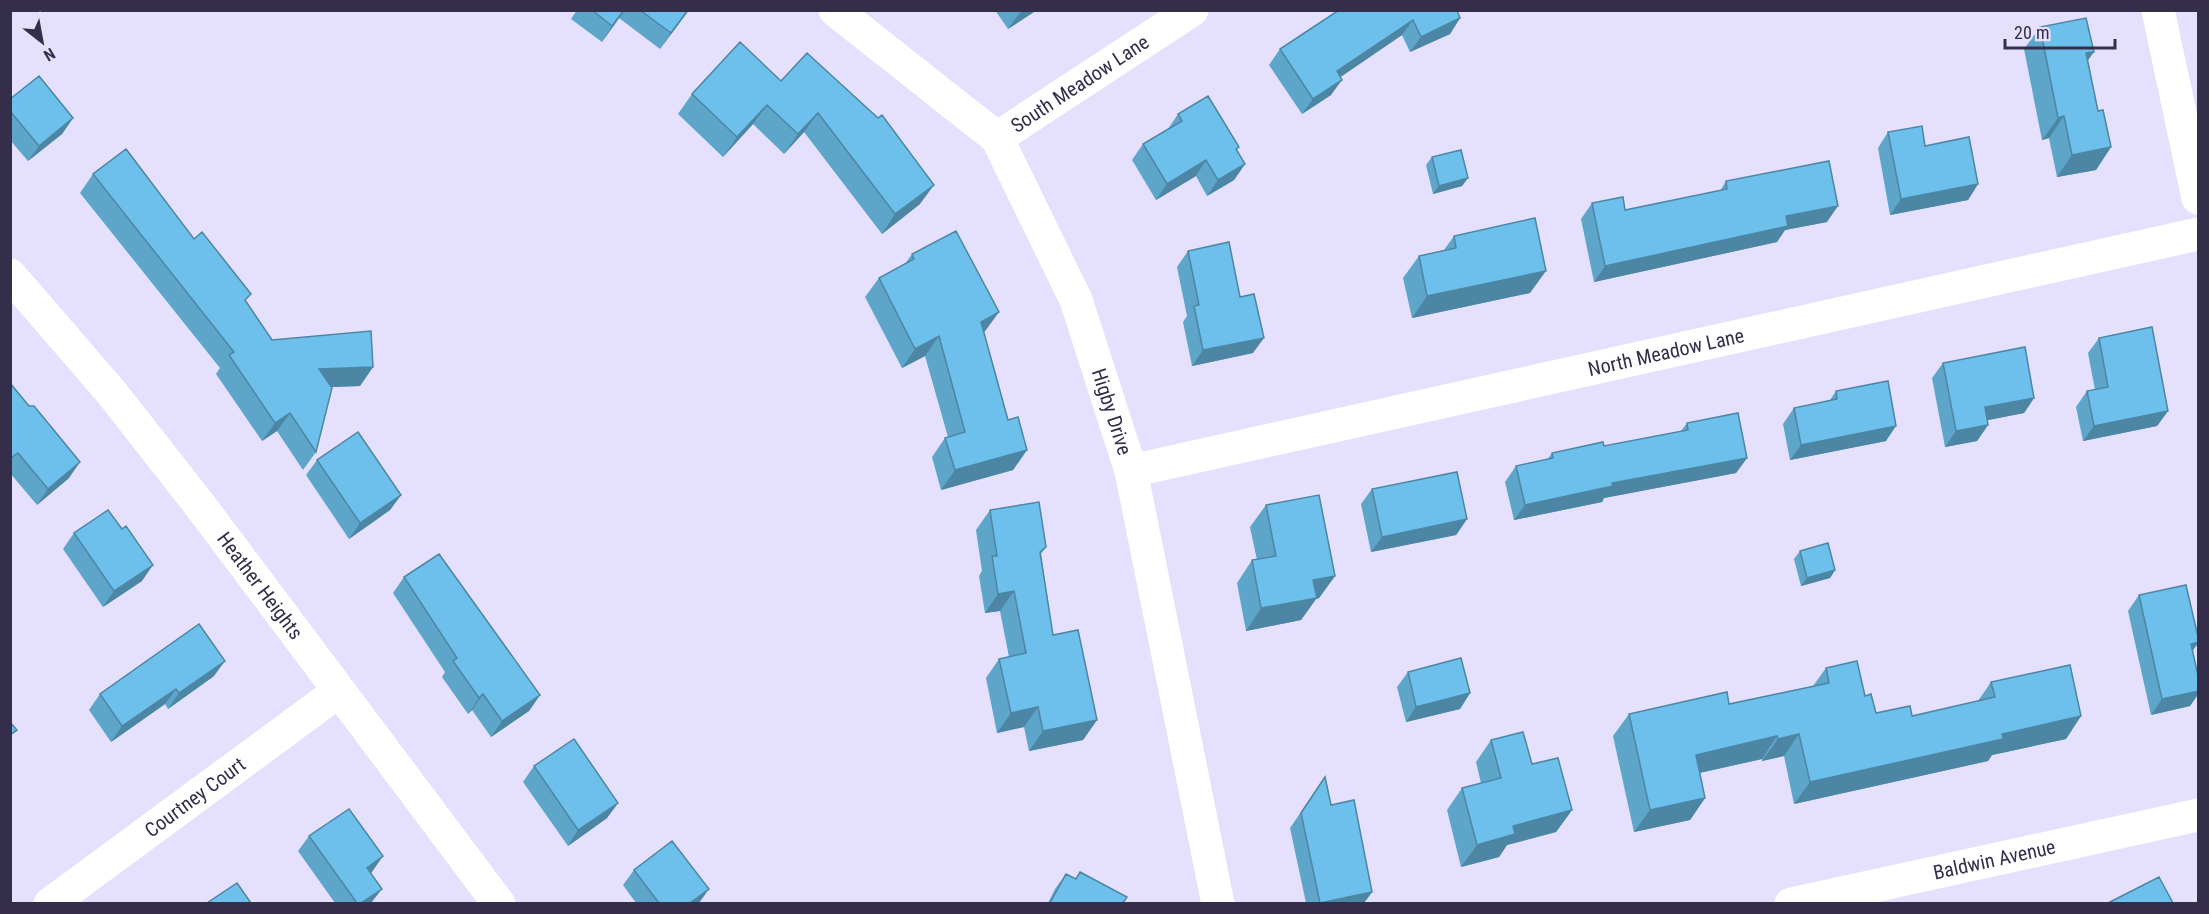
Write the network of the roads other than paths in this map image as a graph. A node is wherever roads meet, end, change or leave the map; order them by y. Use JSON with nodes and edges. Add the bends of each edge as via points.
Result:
{"nodes":[{"id":1,"x":835,"y":10,"type":"edge"},
{"id":2,"x":1192,"y":10,"type":"edge"},
{"id":3,"x":2158,"y":10,"type":"edge"},
{"id":4,"x":998,"y":138,"type":"junction"},
{"id":5,"x":2199,"y":198,"type":"edge"},
{"id":6,"x":2199,"y":234,"type":"edge"},
{"id":7,"x":10,"y":276,"type":"edge"},
{"id":8,"x":1131,"y":471,"type":"junction"},
{"id":9,"x":339,"y":691,"type":"junction"},
{"id":10,"x":2199,"y":814,"type":"edge"},
{"id":11,"x":50,"y":903,"type":"edge"},
{"id":12,"x":499,"y":903,"type":"edge"},
{"id":13,"x":1218,"y":903,"type":"edge"},
{"id":14,"x":1791,"y":903,"type":"edge"}],
"edges":[{"from":1,"to":4,"type":"street","name":"Higby Drive"},
{"from":2,"to":4,"type":"street","name":"South Meadow Lane"},
{"from":3,"to":5,"type":"street"},
{"from":4,"to":8,"type":"street","name":"Higby Drive","via":[[1076,300]]},
{"from":6,"to":8,"type":"street","name":"North Meadow Lane"},
{"from":7,"to":9,"type":"street","name":"Heather Heights","via":[[111,392]]},
{"from":8,"to":13,"type":"street","name":"Higby Drive"},
{"from":9,"to":11,"type":"street","name":"Courtney Court"},
{"from":9,"to":12,"type":"street","name":"Heather Heights"},
{"from":10,"to":14,"type":"street","name":"Baldwin Avenue"}]}
